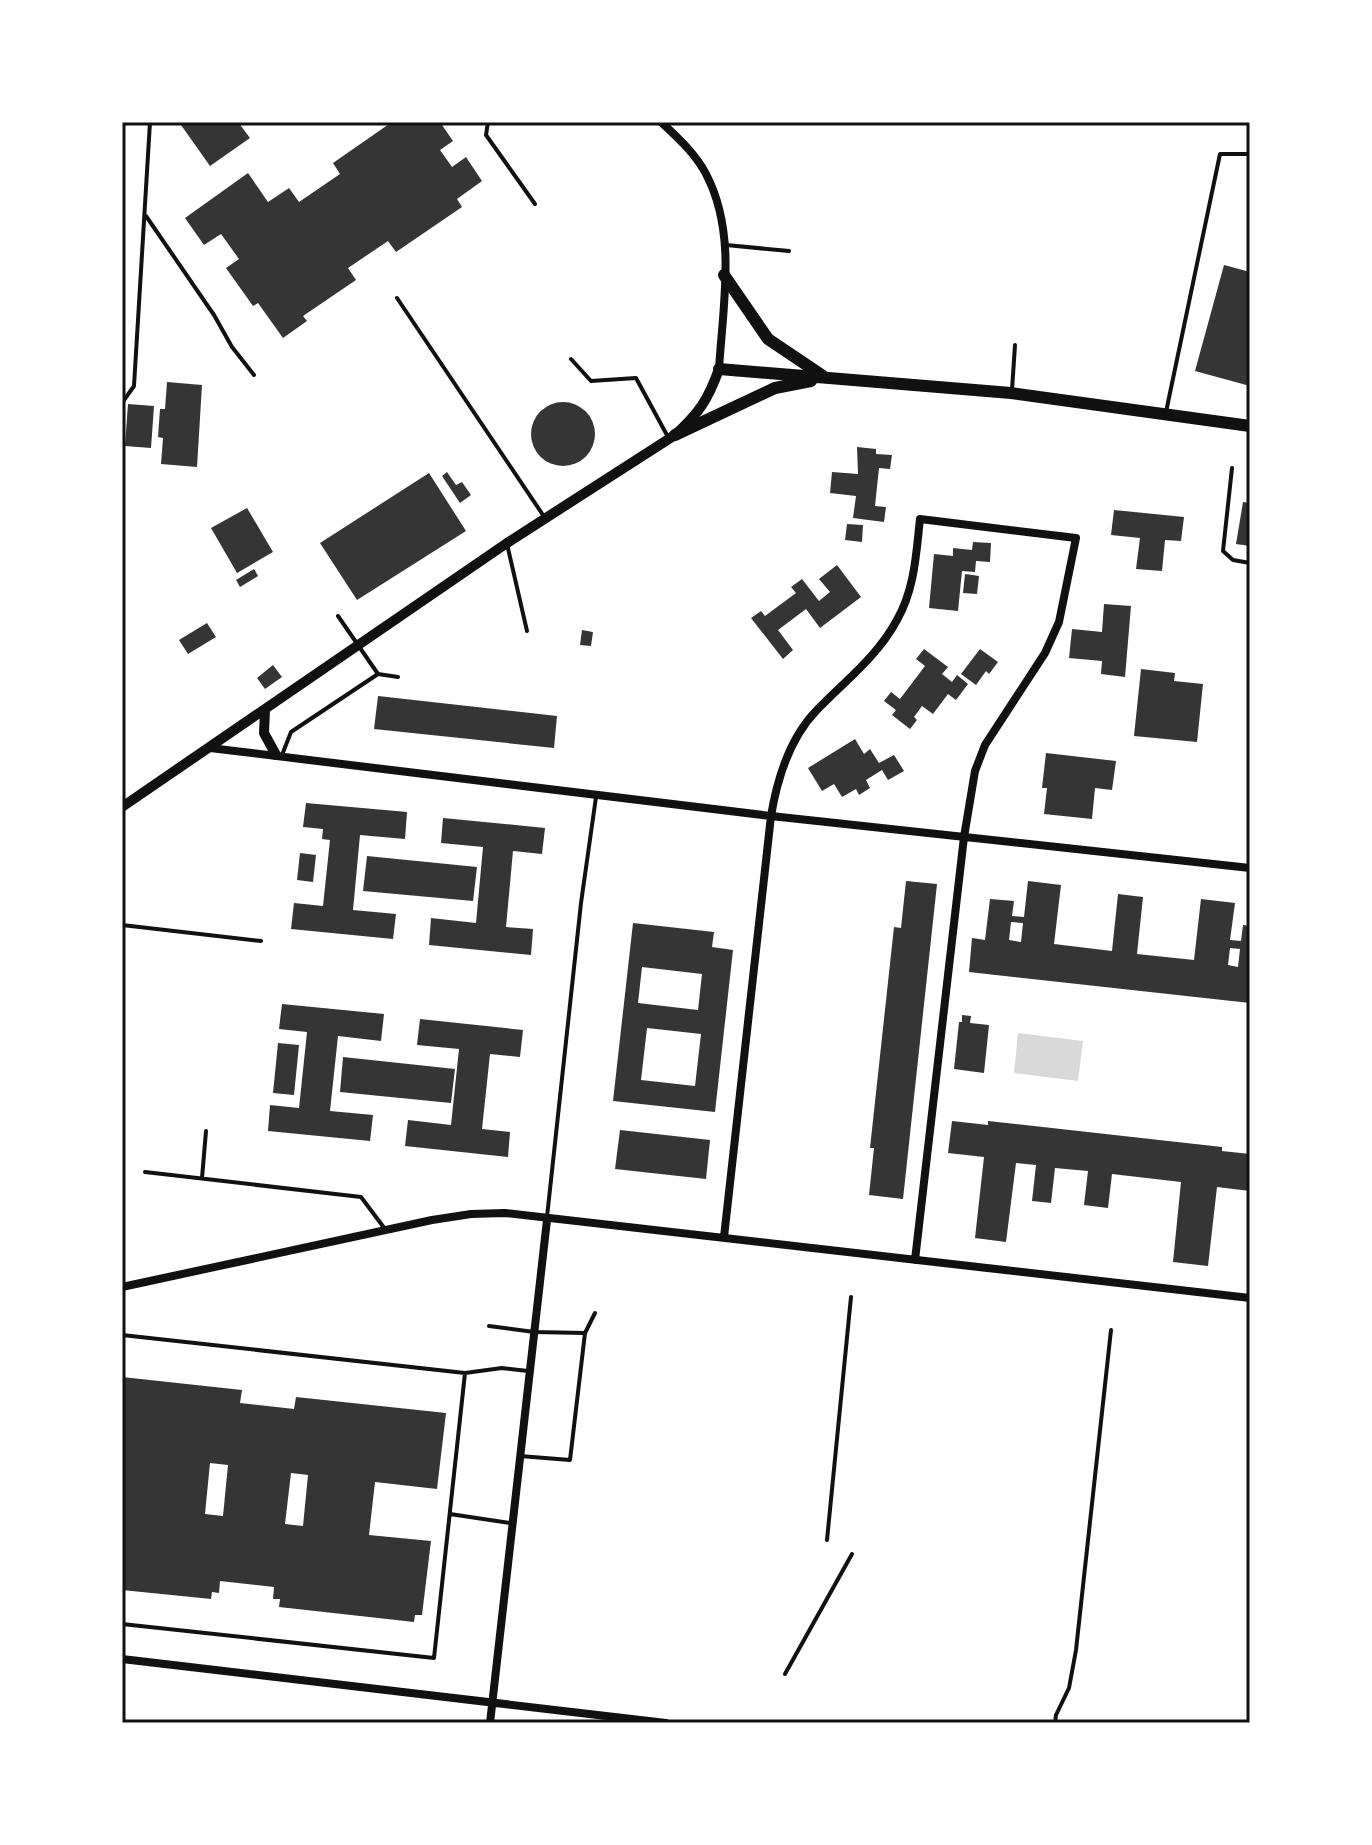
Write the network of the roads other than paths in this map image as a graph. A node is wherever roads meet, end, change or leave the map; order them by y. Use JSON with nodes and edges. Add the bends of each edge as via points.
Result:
{"nodes":[{"id":1,"x":150,"y":122,"type":"edge"},
{"id":2,"x":488,"y":122,"type":"edge"},
{"id":3,"x":661,"y":122,"type":"edge"},
{"id":4,"x":1250,"y":154,"type":"edge"},
{"id":5,"x":535,"y":204,"type":"dead end"},
{"id":6,"x":145,"y":214,"type":"junction"},
{"id":7,"x":726,"y":245,"type":"junction"},
{"id":8,"x":789,"y":251,"type":"dead end"},
{"id":9,"x":724,"y":275,"type":"junction"},
{"id":10,"x":397,"y":298,"type":"dead end"},
{"id":11,"x":1015,"y":345,"type":"dead end"},
{"id":12,"x":571,"y":359,"type":"dead end"},
{"id":13,"x":719,"y":369,"type":"junction"},
{"id":14,"x":254,"y":375,"type":"dead end"},
{"id":15,"x":826,"y":378,"type":"junction"},
{"id":16,"x":1011,"y":393,"type":"junction"},
{"id":17,"x":122,"y":403,"type":"edge"},
{"id":18,"x":1165,"y":414,"type":"junction"},
{"id":19,"x":1250,"y":426,"type":"edge"},
{"id":20,"x":672,"y":437,"type":"junction"},
{"id":21,"x":1232,"y":468,"type":"dead end"},
{"id":22,"x":545,"y":518,"type":"junction"},
{"id":23,"x":507,"y":543,"type":"junction"},
{"id":24,"x":1250,"y":563,"type":"edge"},
{"id":25,"x":338,"y":616,"type":"dead end"},
{"id":26,"x":527,"y":631,"type":"dead end"},
{"id":27,"x":358,"y":644,"type":"junction"},
{"id":28,"x":378,"y":674,"type":"junction"},
{"id":29,"x":398,"y":677,"type":"dead end"},
{"id":30,"x":265,"y":710,"type":"junction"},
{"id":31,"x":210,"y":748,"type":"junction"},
{"id":32,"x":279,"y":755,"type":"junction"},
{"id":33,"x":596,"y":794,"type":"junction"},
{"id":34,"x":122,"y":807,"type":"edge"},
{"id":35,"x":771,"y":816,"type":"junction"},
{"id":36,"x":964,"y":837,"type":"junction"},
{"id":37,"x":1250,"y":868,"type":"edge"},
{"id":38,"x":122,"y":925,"type":"edge"},
{"id":39,"x":261,"y":941,"type":"dead end"},
{"id":40,"x":206,"y":1131,"type":"dead end"},
{"id":41,"x":145,"y":1172,"type":"dead end"},
{"id":42,"x":202,"y":1178,"type":"junction"},
{"id":43,"x":547,"y":1220,"type":"junction"},
{"id":44,"x":386,"y":1231,"type":"junction"},
{"id":45,"x":724,"y":1237,"type":"junction"},
{"id":46,"x":915,"y":1260,"type":"junction"},
{"id":47,"x":122,"y":1287,"type":"edge"},
{"id":48,"x":851,"y":1297,"type":"dead end"},
{"id":49,"x":1250,"y":1298,"type":"edge"},
{"id":50,"x":595,"y":1313,"type":"dead end"},
{"id":51,"x":489,"y":1326,"type":"dead end"},
{"id":52,"x":1111,"y":1330,"type":"dead end"},
{"id":53,"x":534,"y":1332,"type":"junction"},
{"id":54,"x":585,"y":1333,"type":"junction"},
{"id":55,"x":122,"y":1335,"type":"edge"},
{"id":56,"x":530,"y":1372,"type":"junction"},
{"id":57,"x":465,"y":1373,"type":"junction"},
{"id":58,"x":520,"y":1456,"type":"junction"},
{"id":59,"x":450,"y":1514,"type":"junction"},
{"id":60,"x":513,"y":1523,"type":"junction"},
{"id":61,"x":827,"y":1540,"type":"dead end"},
{"id":62,"x":852,"y":1554,"type":"dead end"},
{"id":63,"x":122,"y":1624,"type":"edge"},
{"id":64,"x":122,"y":1659,"type":"edge"},
{"id":65,"x":785,"y":1674,"type":"dead end"},
{"id":66,"x":492,"y":1703,"type":"junction"},
{"id":67,"x":490,"y":1723,"type":"edge"},
{"id":68,"x":666,"y":1723,"type":"edge"},
{"id":69,"x":1055,"y":1723,"type":"edge"}],
"edges":[{"from":1,"to":6,"type":"lane"},
{"from":2,"to":5,"type":"lane","via":[[486,135]]},
{"from":3,"to":7,"type":"street","via":[[705,171],[717,198]]},
{"from":4,"to":18,"type":"lane","via":[[1220,154]]},
{"from":6,"to":14,"type":"lane"},
{"from":6,"to":17,"type":"lane","via":[[134,386]]},
{"from":7,"to":8,"type":"lane"},
{"from":7,"to":9,"type":"street"},
{"from":9,"to":13,"type":"street"},
{"from":9,"to":15,"type":"main road","via":[[768,339]]},
{"from":10,"to":22,"type":"lane"},
{"from":11,"to":16,"type":"lane"},
{"from":12,"to":20,"type":"lane","via":[[591,381],[636,378]]},
{"from":13,"to":15,"type":"main road"},
{"from":13,"to":20,"type":"street","via":[[698,415]]},
{"from":15,"to":16,"type":"main road"},
{"from":15,"to":20,"type":"main road","via":[[775,388]]},
{"from":16,"to":18,"type":"main road"},
{"from":18,"to":19,"type":"main road"},
{"from":20,"to":22,"type":"street"},
{"from":21,"to":24,"type":"lane","via":[[1223,551],[1233,560]]},
{"from":22,"to":23,"type":"street"},
{"from":23,"to":26,"type":"lane"},
{"from":23,"to":27,"type":"street"},
{"from":25,"to":27,"type":"lane"},
{"from":27,"to":28,"type":"lane"},
{"from":27,"to":30,"type":"street"},
{"from":28,"to":29,"type":"lane"},
{"from":28,"to":32,"type":"lane","via":[[291,732]]},
{"from":30,"to":31,"type":"street"},
{"from":30,"to":32,"type":"street","via":[[264,733]]},
{"from":31,"to":32,"type":"street"},
{"from":31,"to":34,"type":"street"},
{"from":32,"to":33,"type":"street"},
{"from":33,"to":35,"type":"street"},
{"from":33,"to":43,"type":"lane"},
{"from":35,"to":36,"type":"street"},
{"from":35,"to":36,"type":"street","via":[[784,765],[803,730],[852,679],[897,620],[912,586],[920,519],[1076,538],[1059,622],[985,745]]},
{"from":35,"to":45,"type":"street"},
{"from":36,"to":37,"type":"street"},
{"from":36,"to":46,"type":"street"},
{"from":38,"to":39,"type":"lane"},
{"from":40,"to":42,"type":"lane"},
{"from":41,"to":42,"type":"lane"},
{"from":42,"to":44,"type":"lane","via":[[361,1197]]},
{"from":43,"to":44,"type":"street","via":[[471,1214]]},
{"from":43,"to":45,"type":"street"},
{"from":43,"to":53,"type":"street"},
{"from":44,"to":47,"type":"street"},
{"from":45,"to":46,"type":"street"},
{"from":46,"to":49,"type":"street"},
{"from":48,"to":61,"type":"lane"},
{"from":50,"to":54,"type":"lane"},
{"from":51,"to":53,"type":"lane"},
{"from":52,"to":69,"type":"lane","via":[[1076,1650]]},
{"from":53,"to":54,"type":"lane"},
{"from":53,"to":56,"type":"street"},
{"from":54,"to":58,"type":"lane","via":[[570,1460]]},
{"from":55,"to":57,"type":"lane"},
{"from":56,"to":57,"type":"lane","via":[[502,1368]]},
{"from":56,"to":58,"type":"street"},
{"from":57,"to":59,"type":"lane"},
{"from":58,"to":60,"type":"street"},
{"from":59,"to":60,"type":"lane"},
{"from":59,"to":63,"type":"lane","via":[[434,1658]]},
{"from":60,"to":66,"type":"street"},
{"from":62,"to":65,"type":"lane"},
{"from":64,"to":66,"type":"street"},
{"from":66,"to":67,"type":"street"},
{"from":66,"to":68,"type":"street"}]}
